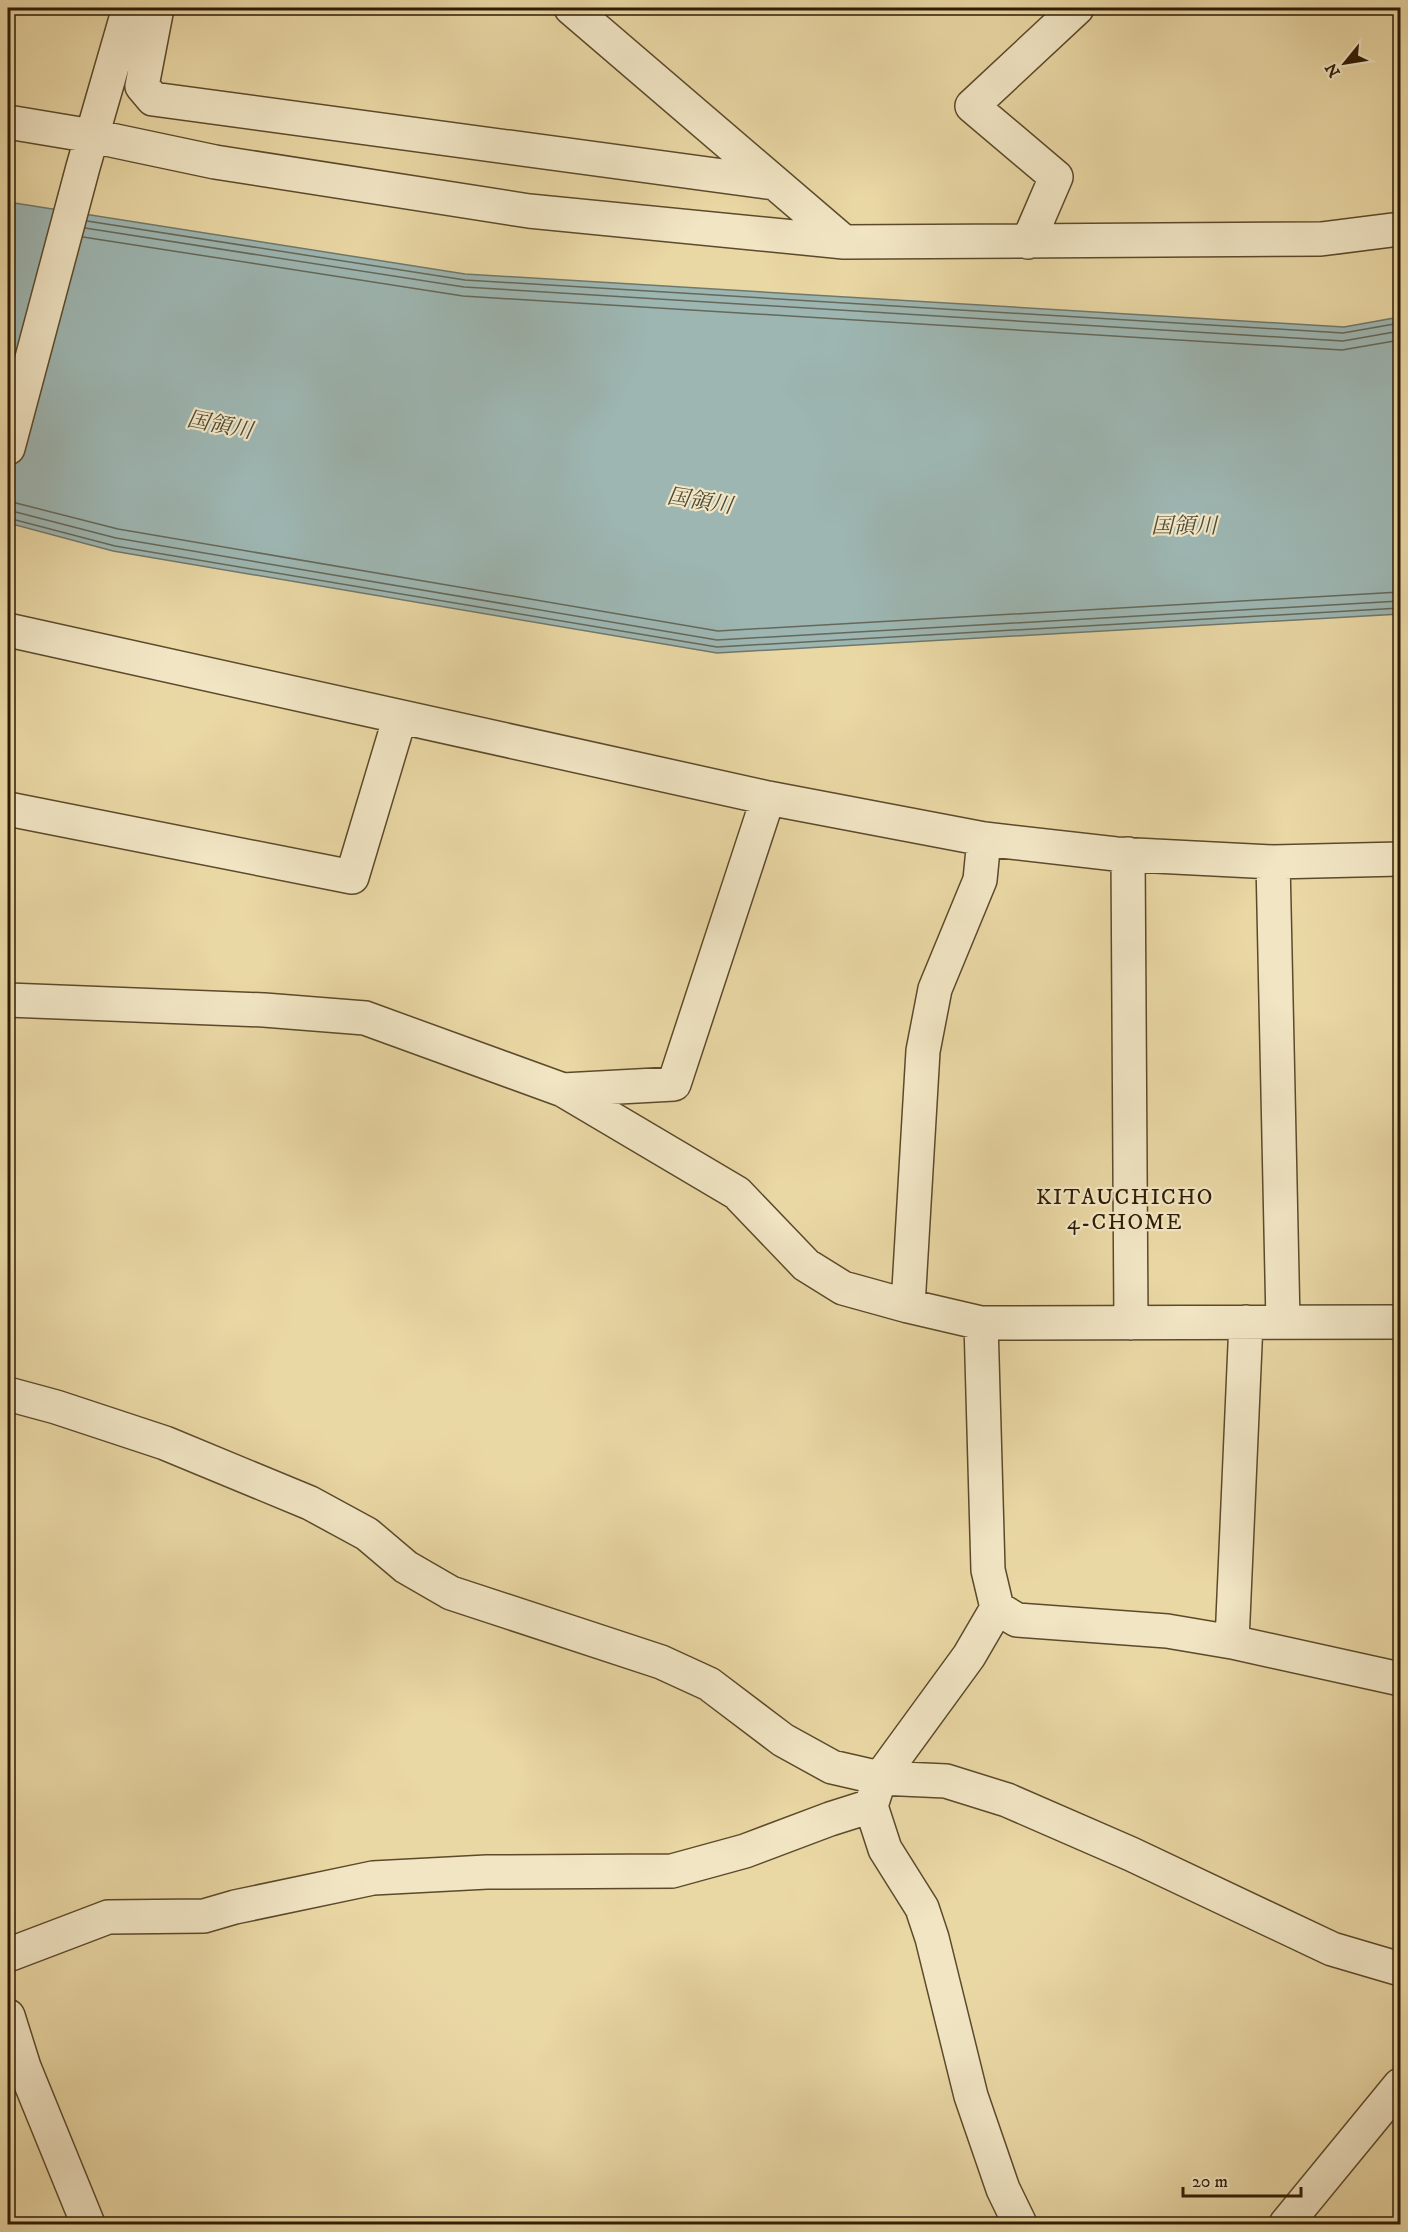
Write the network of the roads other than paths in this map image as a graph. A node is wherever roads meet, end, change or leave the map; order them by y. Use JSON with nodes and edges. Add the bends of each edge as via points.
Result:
{"nodes":[{"id":1,"x":129,"y":8,"type":"edge"},
{"id":2,"x":157,"y":8,"type":"edge"},
{"id":3,"x":571,"y":8,"type":"edge"},
{"id":4,"x":1077,"y":8,"type":"edge"},
{"id":5,"x":8,"y":122,"type":"edge"},
{"id":6,"x":92,"y":136,"type":"junction"},
{"id":7,"x":774,"y":183,"type":"junction"},
{"id":8,"x":1401,"y":229,"type":"edge"},
{"id":9,"x":844,"y":242,"type":"junction"},
{"id":10,"x":1028,"y":242,"type":"junction"},
{"id":11,"x":8,"y":448,"type":"edge"},
{"id":12,"x":8,"y":630,"type":"edge"},
{"id":13,"x":400,"y":717,"type":"junction"},
{"id":14,"x":768,"y":798,"type":"junction"},
{"id":15,"x":8,"y":809,"type":"edge"},
{"id":16,"x":984,"y":839,"type":"junction"},
{"id":17,"x":1128,"y":854,"type":"junction"},
{"id":18,"x":1401,"y":859,"type":"edge"},
{"id":19,"x":1273,"y":862,"type":"junction"},
{"id":20,"x":8,"y":1000,"type":"edge"},
{"id":21,"x":563,"y":1090,"type":"junction"},
{"id":22,"x":908,"y":1306,"type":"junction"},
{"id":23,"x":1246,"y":1322,"type":"junction"},
{"id":24,"x":1283,"y":1322,"type":"junction"},
{"id":25,"x":1401,"y":1322,"type":"edge"},
{"id":26,"x":981,"y":1323,"type":"junction"},
{"id":27,"x":1131,"y":1323,"type":"junction"},
{"id":28,"x":8,"y":1394,"type":"edge"},
{"id":29,"x":997,"y":1608,"type":"junction"},
{"id":30,"x":1232,"y":1642,"type":"junction"},
{"id":31,"x":1401,"y":1678,"type":"edge"},
{"id":32,"x":876,"y":1792,"type":"junction"},
{"id":33,"x":8,"y":1955,"type":"edge"},
{"id":34,"x":1401,"y":1969,"type":"edge"},
{"id":35,"x":8,"y":2016,"type":"edge"},
{"id":36,"x":1401,"y":2085,"type":"edge"},
{"id":37,"x":88,"y":2224,"type":"edge"},
{"id":38,"x":1020,"y":2224,"type":"edge"},
{"id":39,"x":1286,"y":2224,"type":"edge"}],
"edges":[{"from":1,"to":6,"type":"street"},
{"from":2,"to":7,"type":"street","via":[[142,86],[153,99]]},
{"from":3,"to":7,"type":"street"},
{"from":4,"to":10,"type":"street","via":[[972,106],[1056,177]]},
{"from":5,"to":6,"type":"street"},
{"from":6,"to":9,"type":"street","via":[[215,162],[529,212]]},
{"from":6,"to":11,"type":"street"},
{"from":7,"to":9,"type":"street"},
{"from":8,"to":10,"type":"street","via":[[1321,239]]},
{"from":9,"to":10,"type":"street"},
{"from":12,"to":13,"type":"street"},
{"from":13,"to":14,"type":"street"},
{"from":13,"to":15,"type":"street","via":[[352,876]]},
{"from":14,"to":16,"type":"street"},
{"from":14,"to":21,"type":"street","via":[[674,1084]]},
{"from":16,"to":17,"type":"street"},
{"from":16,"to":22,"type":"street","via":[[980,880],[936,989],[923,1052]]},
{"from":17,"to":19,"type":"street"},
{"from":17,"to":27,"type":"street"},
{"from":18,"to":19,"type":"street"},
{"from":19,"to":24,"type":"street"},
{"from":20,"to":21,"type":"street","via":[[365,1018]]},
{"from":21,"to":22,"type":"street","via":[[737,1193],[806,1265],[843,1288]]},
{"from":22,"to":26,"type":"street"},
{"from":23,"to":24,"type":"street"},
{"from":23,"to":27,"type":"street"},
{"from":23,"to":30,"type":"street"},
{"from":24,"to":25,"type":"street"},
{"from":26,"to":27,"type":"street"},
{"from":26,"to":29,"type":"street","via":[[988,1570]]},
{"from":28,"to":32,"type":"street","via":[[165,1443],[310,1503],[367,1534],[406,1567],[451,1593],[661,1662],[709,1683],[783,1740]]},
{"from":29,"to":30,"type":"street","via":[[1017,1620],[1167,1631]]},
{"from":29,"to":32,"type":"street"},
{"from":30,"to":31,"type":"street"},
{"from":32,"to":33,"type":"street","via":[[830,1818],[745,1851],[672,1871],[487,1872],[373,1878],[204,1916],[108,1917]]},
{"from":32,"to":34,"type":"street","via":[[946,1781],[1007,1800],[1332,1949]]},
{"from":32,"to":38,"type":"street","via":[[885,1849],[922,1908],[971,2096],[1003,2189]]},
{"from":35,"to":37,"type":"street","via":[[24,2067]]},
{"from":36,"to":39,"type":"street"}]}
